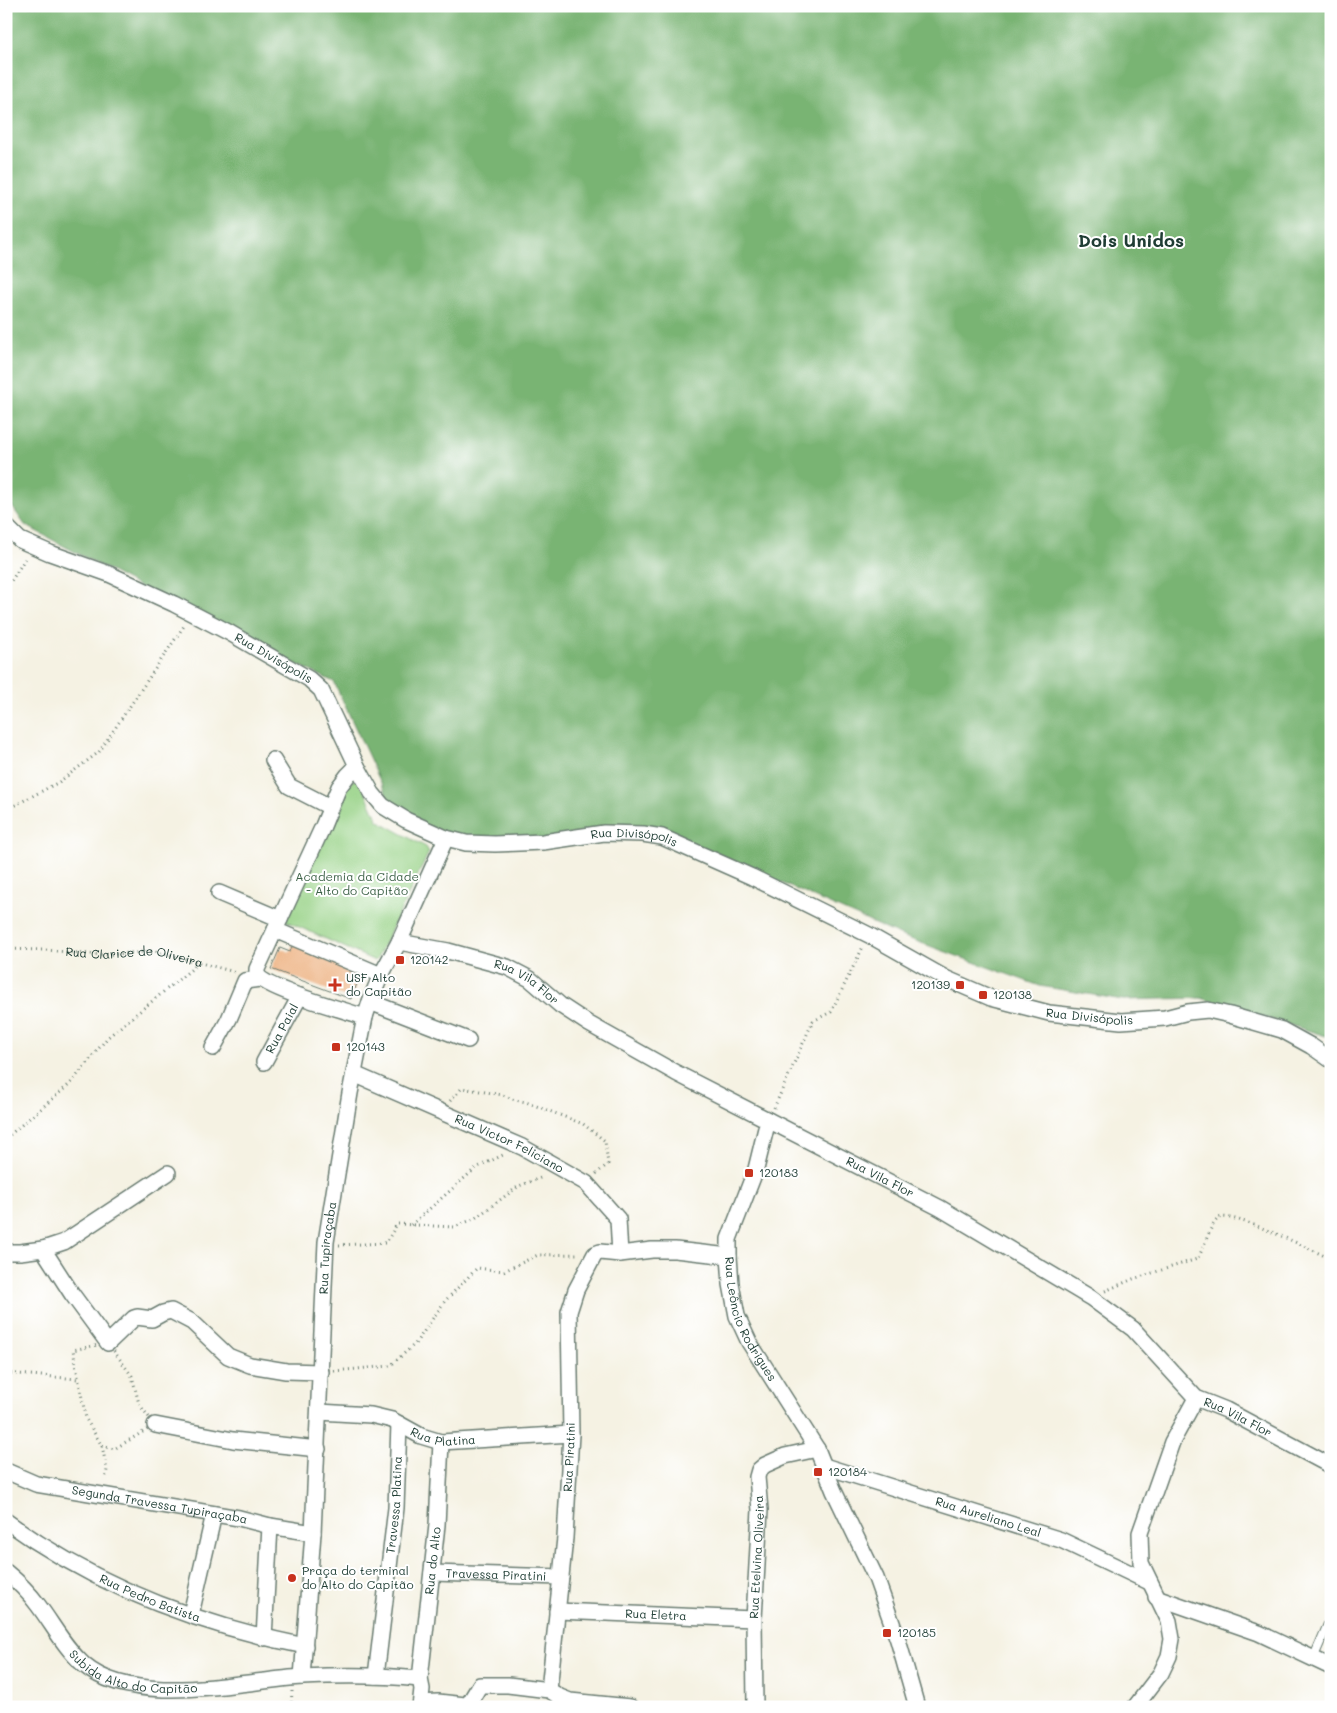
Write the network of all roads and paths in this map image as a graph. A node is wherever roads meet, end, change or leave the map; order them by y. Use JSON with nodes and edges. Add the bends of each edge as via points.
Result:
{"nodes":[{"id":1,"x":6,"y":526,"type":"edge"},
{"id":2,"x":32,"y":545,"type":"junction"},
{"id":3,"x":6,"y":589,"type":"edge"},
{"id":4,"x":192,"y":613,"type":"junction"},
{"id":5,"x":273,"y":760,"type":"dead end"},
{"id":6,"x":357,"y":766,"type":"junction"},
{"id":7,"x":330,"y":807,"type":"junction"},
{"id":8,"x":6,"y":810,"type":"edge"},
{"id":9,"x":446,"y":838,"type":"junction"},
{"id":10,"x":219,"y":892,"type":"dead end"},
{"id":11,"x":277,"y":924,"type":"junction"},
{"id":12,"x":869,"y":935,"type":"junction"},
{"id":13,"x":399,"y":942,"type":"junction"},
{"id":14,"x":6,"y":949,"type":"edge"},
{"id":15,"x":199,"y":963,"type":"junction"},
{"id":16,"x":258,"y":974,"type":"junction"},
{"id":17,"x":381,"y":975,"type":"junction"},
{"id":18,"x":300,"y":996,"type":"junction"},
{"id":19,"x":367,"y":1010,"type":"junction"},
{"id":20,"x":468,"y":1040,"type":"dead end"},
{"id":21,"x":213,"y":1048,"type":"dead end"},
{"id":22,"x":1331,"y":1060,"type":"edge"},
{"id":23,"x":264,"y":1062,"type":"dead end"},
{"id":24,"x":354,"y":1074,"type":"junction"},
{"id":25,"x":441,"y":1111,"type":"junction"},
{"id":26,"x":768,"y":1120,"type":"junction"},
{"id":27,"x":6,"y":1138,"type":"edge"},
{"id":28,"x":522,"y":1147,"type":"junction"},
{"id":29,"x":168,"y":1173,"type":"dead end"},
{"id":30,"x":569,"y":1173,"type":"junction"},
{"id":31,"x":586,"y":1183,"type":"junction"},
{"id":32,"x":411,"y":1225,"type":"junction"},
{"id":33,"x":326,"y":1246,"type":"junction"},
{"id":34,"x":44,"y":1249,"type":"junction"},
{"id":35,"x":6,"y":1252,"type":"edge"},
{"id":36,"x":595,"y":1254,"type":"junction"},
{"id":37,"x":620,"y":1254,"type":"junction"},
{"id":38,"x":729,"y":1256,"type":"junction"},
{"id":39,"x":1331,"y":1259,"type":"edge"},
{"id":40,"x":1091,"y":1298,"type":"junction"},
{"id":41,"x":108,"y":1343,"type":"junction"},
{"id":42,"x":321,"y":1372,"type":"junction"},
{"id":43,"x":6,"y":1373,"type":"edge"},
{"id":44,"x":78,"y":1379,"type":"junction"},
{"id":45,"x":1196,"y":1398,"type":"junction"},
{"id":46,"x":319,"y":1412,"type":"junction"},
{"id":47,"x":399,"y":1424,"type":"junction"},
{"id":48,"x":155,"y":1425,"type":"junction"},
{"id":49,"x":571,"y":1434,"type":"junction"},
{"id":50,"x":441,"y":1442,"type":"junction"},
{"id":51,"x":102,"y":1446,"type":"junction"},
{"id":52,"x":318,"y":1449,"type":"junction"},
{"id":53,"x":817,"y":1449,"type":"junction"},
{"id":54,"x":824,"y":1466,"type":"junction"},
{"id":55,"x":1331,"y":1466,"type":"edge"},
{"id":56,"x":6,"y":1471,"type":"edge"},
{"id":57,"x":102,"y":1494,"type":"junction"},
{"id":58,"x":214,"y":1514,"type":"junction"},
{"id":59,"x":6,"y":1521,"type":"edge"},
{"id":60,"x":270,"y":1526,"type":"junction"},
{"id":61,"x":313,"y":1533,"type":"junction"},
{"id":62,"x":6,"y":1572,"type":"edge"},
{"id":63,"x":432,"y":1573,"type":"junction"},
{"id":64,"x":561,"y":1577,"type":"junction"},
{"id":65,"x":1149,"y":1582,"type":"junction"},
{"id":66,"x":1156,"y":1597,"type":"junction"},
{"id":67,"x":557,"y":1611,"type":"junction"},
{"id":68,"x":190,"y":1614,"type":"junction"},
{"id":69,"x":1331,"y":1617,"type":"edge"},
{"id":70,"x":754,"y":1619,"type":"junction"},
{"id":71,"x":264,"y":1638,"type":"junction"},
{"id":72,"x":305,"y":1646,"type":"junction"},
{"id":73,"x":1313,"y":1659,"type":"junction"},
{"id":74,"x":1331,"y":1667,"type":"edge"},
{"id":75,"x":376,"y":1676,"type":"junction"},
{"id":76,"x":302,"y":1677,"type":"junction"},
{"id":77,"x":420,"y":1679,"type":"junction"},
{"id":78,"x":549,"y":1690,"type":"junction"},
{"id":79,"x":420,"y":1705,"type":"edge"},
{"id":80,"x":630,"y":1707,"type":"edge"},
{"id":81,"x":756,"y":1707,"type":"edge"},
{"id":82,"x":917,"y":1707,"type":"edge"},
{"id":83,"x":1135,"y":1707,"type":"edge"}],
"edges":[{"from":1,"to":2,"type":"street","name":"Rua Divisópolis","via":[[20,540]]},
{"from":2,"to":3,"type":"path"},
{"from":2,"to":4,"type":"street","name":"Rua Divisópolis","via":[[109,574]]},
{"from":4,"to":6,"type":"street","name":"Rua Divisópolis","via":[[309,679],[321,690]]},
{"from":4,"to":8,"type":"path","via":[[98,752],[59,782]]},
{"from":5,"to":7,"type":"street","via":[[289,786]]},
{"from":6,"to":7,"type":"street","via":[[339,787]]},
{"from":6,"to":9,"type":"street","name":"Rua Divisópolis","via":[[372,794],[383,806]]},
{"from":7,"to":11,"type":"street"},
{"from":9,"to":12,"type":"street","name":"Rua Divisópolis","via":[[466,843],[495,844],[543,842],[604,833],[662,838],[716,860]]},
{"from":9,"to":13,"type":"street","name":"Rua Tupiraçaba"},
{"from":10,"to":11,"type":"street"},
{"from":11,"to":16,"type":"street"},
{"from":11,"to":17,"type":"street"},
{"from":12,"to":22,"type":"street","name":"Rua Divisópolis","via":[[946,979],[991,998],[1049,1013],[1121,1021],[1208,1010],[1282,1030]]},
{"from":12,"to":26,"type":"path","via":[[831,1012],[813,1021]]},
{"from":13,"to":17,"type":"street","name":"Rua Tupiraçaba"},
{"from":13,"to":26,"type":"street","name":"Rua Vila Flor","via":[[507,967],[530,979],[560,1005],[604,1033]]},
{"from":14,"to":15,"type":"path","name":"Rua Clarice de Oliveira","via":[[103,955],[155,951]]},
{"from":15,"to":16,"type":"path","name":"Rua Clarice de Oliveira"},
{"from":15,"to":27,"type":"path","via":[[108,1037],[70,1084]]},
{"from":16,"to":18,"type":"street"},
{"from":16,"to":21,"type":"street","via":[[245,982]]},
{"from":17,"to":19,"type":"street","name":"Rua Tupiraçaba"},
{"from":18,"to":19,"type":"street"},
{"from":18,"to":23,"type":"street","name":"Rua Paial"},
{"from":19,"to":20,"type":"street"},
{"from":19,"to":24,"type":"street","name":"Rua Tupiraçaba"},
{"from":24,"to":25,"type":"street","name":"Rua Victor Feliciano"},
{"from":24,"to":33,"type":"street","name":"Rua Tupiraçaba"},
{"from":25,"to":28,"type":"street","name":"Rua Victor Feliciano"},
{"from":25,"to":31,"type":"path","via":[[462,1088],[503,1095],[583,1124],[605,1141],[608,1164]]},
{"from":26,"to":38,"type":"street","name":"Rua Leôncio Rodrigues","via":[[756,1169],[729,1239]]},
{"from":26,"to":40,"type":"street","name":"Rua Vila Flor","via":[[940,1208]]},
{"from":28,"to":30,"type":"street","name":"Rua Victor Feliciano"},
{"from":28,"to":32,"type":"path","via":[[476,1168]]},
{"from":29,"to":34,"type":"street","via":[[64,1242]]},
{"from":30,"to":31,"type":"street","name":"Rua Victor Feliciano"},
{"from":30,"to":32,"type":"path","via":[[543,1177],[518,1186],[474,1219],[454,1227]]},
{"from":31,"to":37,"type":"street","name":"Rua Victor Feliciano","via":[[618,1219]]},
{"from":32,"to":33,"type":"path","via":[[397,1224],[386,1243]]},
{"from":33,"to":42,"type":"street","name":"Rua Tupiraçaba"},
{"from":34,"to":35,"type":"street"},
{"from":34,"to":41,"type":"street"},
{"from":36,"to":37,"type":"street"},
{"from":36,"to":42,"type":"path","via":[[538,1255],[504,1271],[477,1268],[445,1301],[415,1344],[390,1366]]},
{"from":36,"to":49,"type":"street","name":"Rua Piratini","via":[[576,1290],[569,1312]]},
{"from":37,"to":38,"type":"street","via":[[660,1250]]},
{"from":38,"to":53,"type":"street","name":"Rua Leôncio Rodrigues","via":[[737,1316],[749,1342]]},
{"from":39,"to":40,"type":"path","via":[[1234,1218],[1223,1217],[1215,1222],[1197,1258],[1133,1279]]},
{"from":40,"to":45,"type":"street","name":"Rua Vila Flor","via":[[1133,1329]]},
{"from":41,"to":42,"type":"street","via":[[134,1318],[152,1319],[171,1312],[192,1322],[228,1356],[250,1365]]},
{"from":41,"to":44,"type":"path","via":[[73,1350]]},
{"from":41,"to":48,"type":"path","via":[[132,1376],[139,1404]]},
{"from":42,"to":46,"type":"street","name":"Rua Tupiraçaba"},
{"from":43,"to":44,"type":"path"},
{"from":44,"to":51,"type":"path","via":[[86,1419]]},
{"from":45,"to":55,"type":"street","name":"Rua Vila Flor","via":[[1226,1410]]},
{"from":45,"to":65,"type":"street","via":[[1172,1442],[1140,1533],[1141,1563]]},
{"from":46,"to":47,"type":"street","name":"Rua Platina","via":[[371,1415]]},
{"from":46,"to":52,"type":"street","name":"Rua Tupiraçaba"},
{"from":47,"to":50,"type":"street","name":"Rua Platina"},
{"from":47,"to":75,"type":"street","name":"Travessa Platina","via":[[396,1508]]},
{"from":48,"to":51,"type":"path","via":[[114,1449]]},
{"from":48,"to":52,"type":"street","via":[[233,1440]]},
{"from":49,"to":50,"type":"street","name":"Rua Platina"},
{"from":49,"to":64,"type":"street","name":"Rua Piratini"},
{"from":50,"to":63,"type":"street","name":"Rua do Alto","via":[[438,1525]]},
{"from":51,"to":57,"type":"path","via":[[107,1470]]},
{"from":52,"to":61,"type":"street","name":"Rua Tupiraçaba"},
{"from":53,"to":54,"type":"street","name":"Rua Leôncio Rodrigues"},
{"from":53,"to":70,"type":"street","name":"Rua Etelvina Oliveira","via":[[785,1456],[759,1470]]},
{"from":54,"to":65,"type":"street","name":"Rua Aureliano Leal","via":[[1061,1540]]},
{"from":54,"to":82,"type":"street","name":"Rua Leôncio Rodrigues","via":[[876,1578]]},
{"from":56,"to":57,"type":"street","name":"Segunda Travessa Tupiraçaba","via":[[36,1484]]},
{"from":57,"to":58,"type":"street","name":"Segunda Travessa Tupiraçaba"},
{"from":58,"to":60,"type":"street","name":"Segunda Travessa Tupiraçaba"},
{"from":58,"to":68,"type":"street"},
{"from":59,"to":68,"type":"street","name":"Rua Pedro Batista","via":[[84,1569],[137,1595]]},
{"from":60,"to":61,"type":"street","name":"Segunda Travessa Tupiraçaba"},
{"from":60,"to":71,"type":"street"},
{"from":61,"to":72,"type":"street","name":"Rua Tupiraçaba"},
{"from":62,"to":76,"type":"street","name":"Subida Alto do Capitão","via":[[37,1604],[84,1666],[107,1679],[164,1689],[214,1688]]},
{"from":63,"to":64,"type":"street","name":"Travessa Piratini"},
{"from":63,"to":77,"type":"street","name":"Rua do Alto"},
{"from":64,"to":67,"type":"street","name":"Rua Piratini"},
{"from":65,"to":66,"type":"street"},
{"from":66,"to":73,"type":"street","via":[[1259,1633]]},
{"from":66,"to":83,"type":"street","via":[[1169,1621],[1170,1656],[1162,1673]]},
{"from":67,"to":70,"type":"street","name":"Rua Eletra"},
{"from":67,"to":78,"type":"street","name":"Rua Piratini"},
{"from":68,"to":71,"type":"street","name":"Rua Pedro Batista"},
{"from":69,"to":73,"type":"lane"},
{"from":70,"to":81,"type":"street","name":"Rua Etelvina Oliveira"},
{"from":71,"to":72,"type":"street","name":"Rua Pedro Batista"},
{"from":72,"to":76,"type":"street","name":"Rua Tupiraçaba"},
{"from":73,"to":74,"type":"street"},
{"from":75,"to":76,"type":"street","name":"Subida Alto do Capitão"},
{"from":75,"to":77,"type":"street","name":"Subida Alto do Capitão"},
{"from":77,"to":79,"type":"street","name":"Rua do Alto"},
{"from":78,"to":79,"type":"street","via":[[480,1685],[471,1702],[465,1706],[438,1702]]},
{"from":78,"to":80,"type":"street","via":[[570,1700]]}]}
